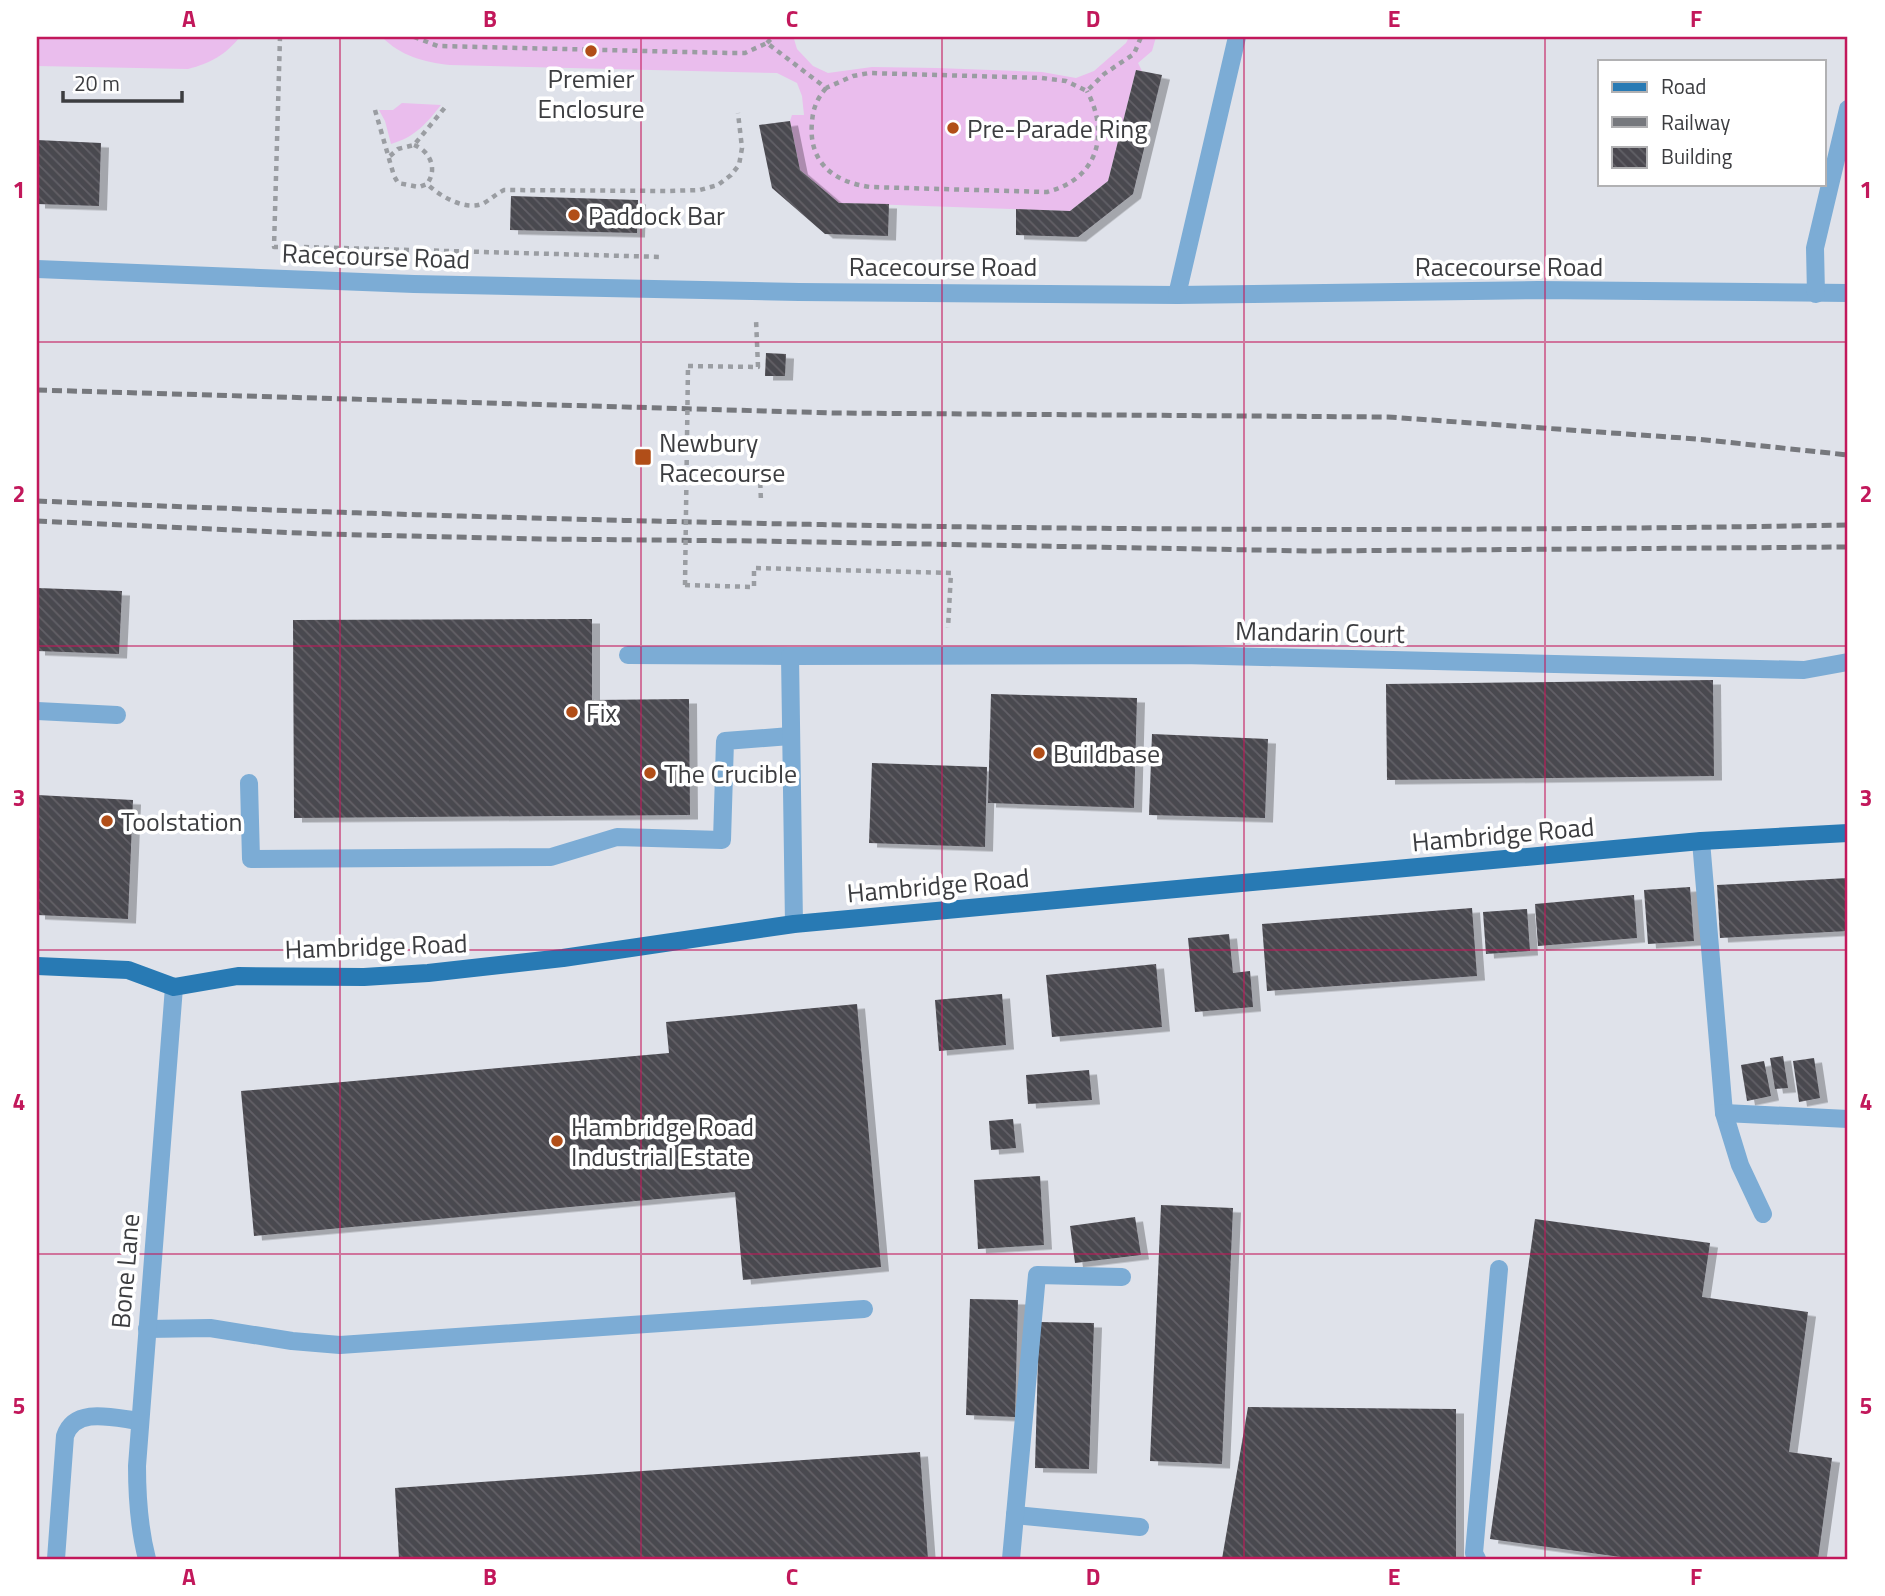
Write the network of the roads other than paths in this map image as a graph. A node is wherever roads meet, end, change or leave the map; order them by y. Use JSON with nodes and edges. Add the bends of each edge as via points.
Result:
{"nodes":[{"id":1,"x":1237,"y":37,"type":"edge"},
{"id":2,"x":1848,"y":109,"type":"edge"},
{"id":3,"x":37,"y":270,"type":"edge"},
{"id":4,"x":1848,"y":293,"type":"edge"},
{"id":5,"x":1816,"y":294,"type":"junction"},
{"id":6,"x":1177,"y":295,"type":"junction"},
{"id":7,"x":628,"y":655,"type":"dead end"},
{"id":8,"x":790,"y":656,"type":"junction"},
{"id":9,"x":1848,"y":662,"type":"edge"},
{"id":10,"x":37,"y":712,"type":"edge"},
{"id":11,"x":117,"y":715,"type":"dead end"},
{"id":12,"x":790,"y":736,"type":"junction"},
{"id":13,"x":249,"y":783,"type":"dead end"},
{"id":14,"x":1848,"y":833,"type":"edge"},
{"id":15,"x":1701,"y":841,"type":"junction"},
{"id":16,"x":794,"y":925,"type":"junction"},
{"id":17,"x":37,"y":966,"type":"edge"},
{"id":18,"x":174,"y":987,"type":"junction"},
{"id":19,"x":1724,"y":1113,"type":"junction"},
{"id":20,"x":1848,"y":1119,"type":"edge"},
{"id":21,"x":1763,"y":1214,"type":"dead end"},
{"id":22,"x":1499,"y":1269,"type":"dead end"},
{"id":23,"x":1122,"y":1277,"type":"dead end"},
{"id":24,"x":864,"y":1309,"type":"dead end"},
{"id":25,"x":147,"y":1329,"type":"junction"},
{"id":26,"x":139,"y":1421,"type":"junction"},
{"id":27,"x":1015,"y":1515,"type":"junction"},
{"id":28,"x":1140,"y":1527,"type":"dead end"},
{"id":29,"x":56,"y":1559,"type":"edge"},
{"id":30,"x":147,"y":1559,"type":"edge"},
{"id":31,"x":1011,"y":1559,"type":"edge"},
{"id":32,"x":1477,"y":1559,"type":"edge"}],
"edges":[{"from":1,"to":6,"type":"street"},
{"from":2,"to":5,"type":"street","via":[[1815,248]]},
{"from":3,"to":6,"type":"street","name":"Racecourse Road","via":[[427,285]]},
{"from":4,"to":5,"type":"street","name":"Racecourse Road"},
{"from":5,"to":6,"type":"street","name":"Racecourse Road","via":[[1538,290]]},
{"from":7,"to":8,"type":"street","name":"Mandarin Court"},
{"from":8,"to":9,"type":"street","name":"Mandarin Court","via":[[1182,655],[1804,670]]},
{"from":8,"to":12,"type":"street"},
{"from":10,"to":11,"type":"street"},
{"from":12,"to":13,"type":"street","via":[[726,741],[722,840],[617,837],[551,857],[251,859]]},
{"from":12,"to":16,"type":"street"},
{"from":14,"to":15,"type":"main road","name":"Hambridge Road"},
{"from":15,"to":16,"type":"main road","name":"Hambridge Road"},
{"from":15,"to":19,"type":"street"},
{"from":16,"to":18,"type":"main road","name":"Hambridge Road","via":[[482,969],[364,977],[238,976]]},
{"from":17,"to":18,"type":"main road","via":[[128,970]]},
{"from":18,"to":25,"type":"street","name":"Bone Lane"},
{"from":19,"to":20,"type":"street"},
{"from":19,"to":21,"type":"street","via":[[1740,1165]]},
{"from":22,"to":32,"type":"street"},
{"from":23,"to":27,"type":"street","via":[[1037,1275]]},
{"from":24,"to":25,"type":"street","via":[[340,1345],[209,1328]]},
{"from":25,"to":26,"type":"street","name":"Bone Lane"},
{"from":26,"to":29,"type":"street","via":[[90,1416],[75,1419],[68,1427]]},
{"from":26,"to":30,"type":"street","name":"Bone Lane","via":[[138,1502]]},
{"from":27,"to":28,"type":"street"},
{"from":27,"to":31,"type":"street"}]}
